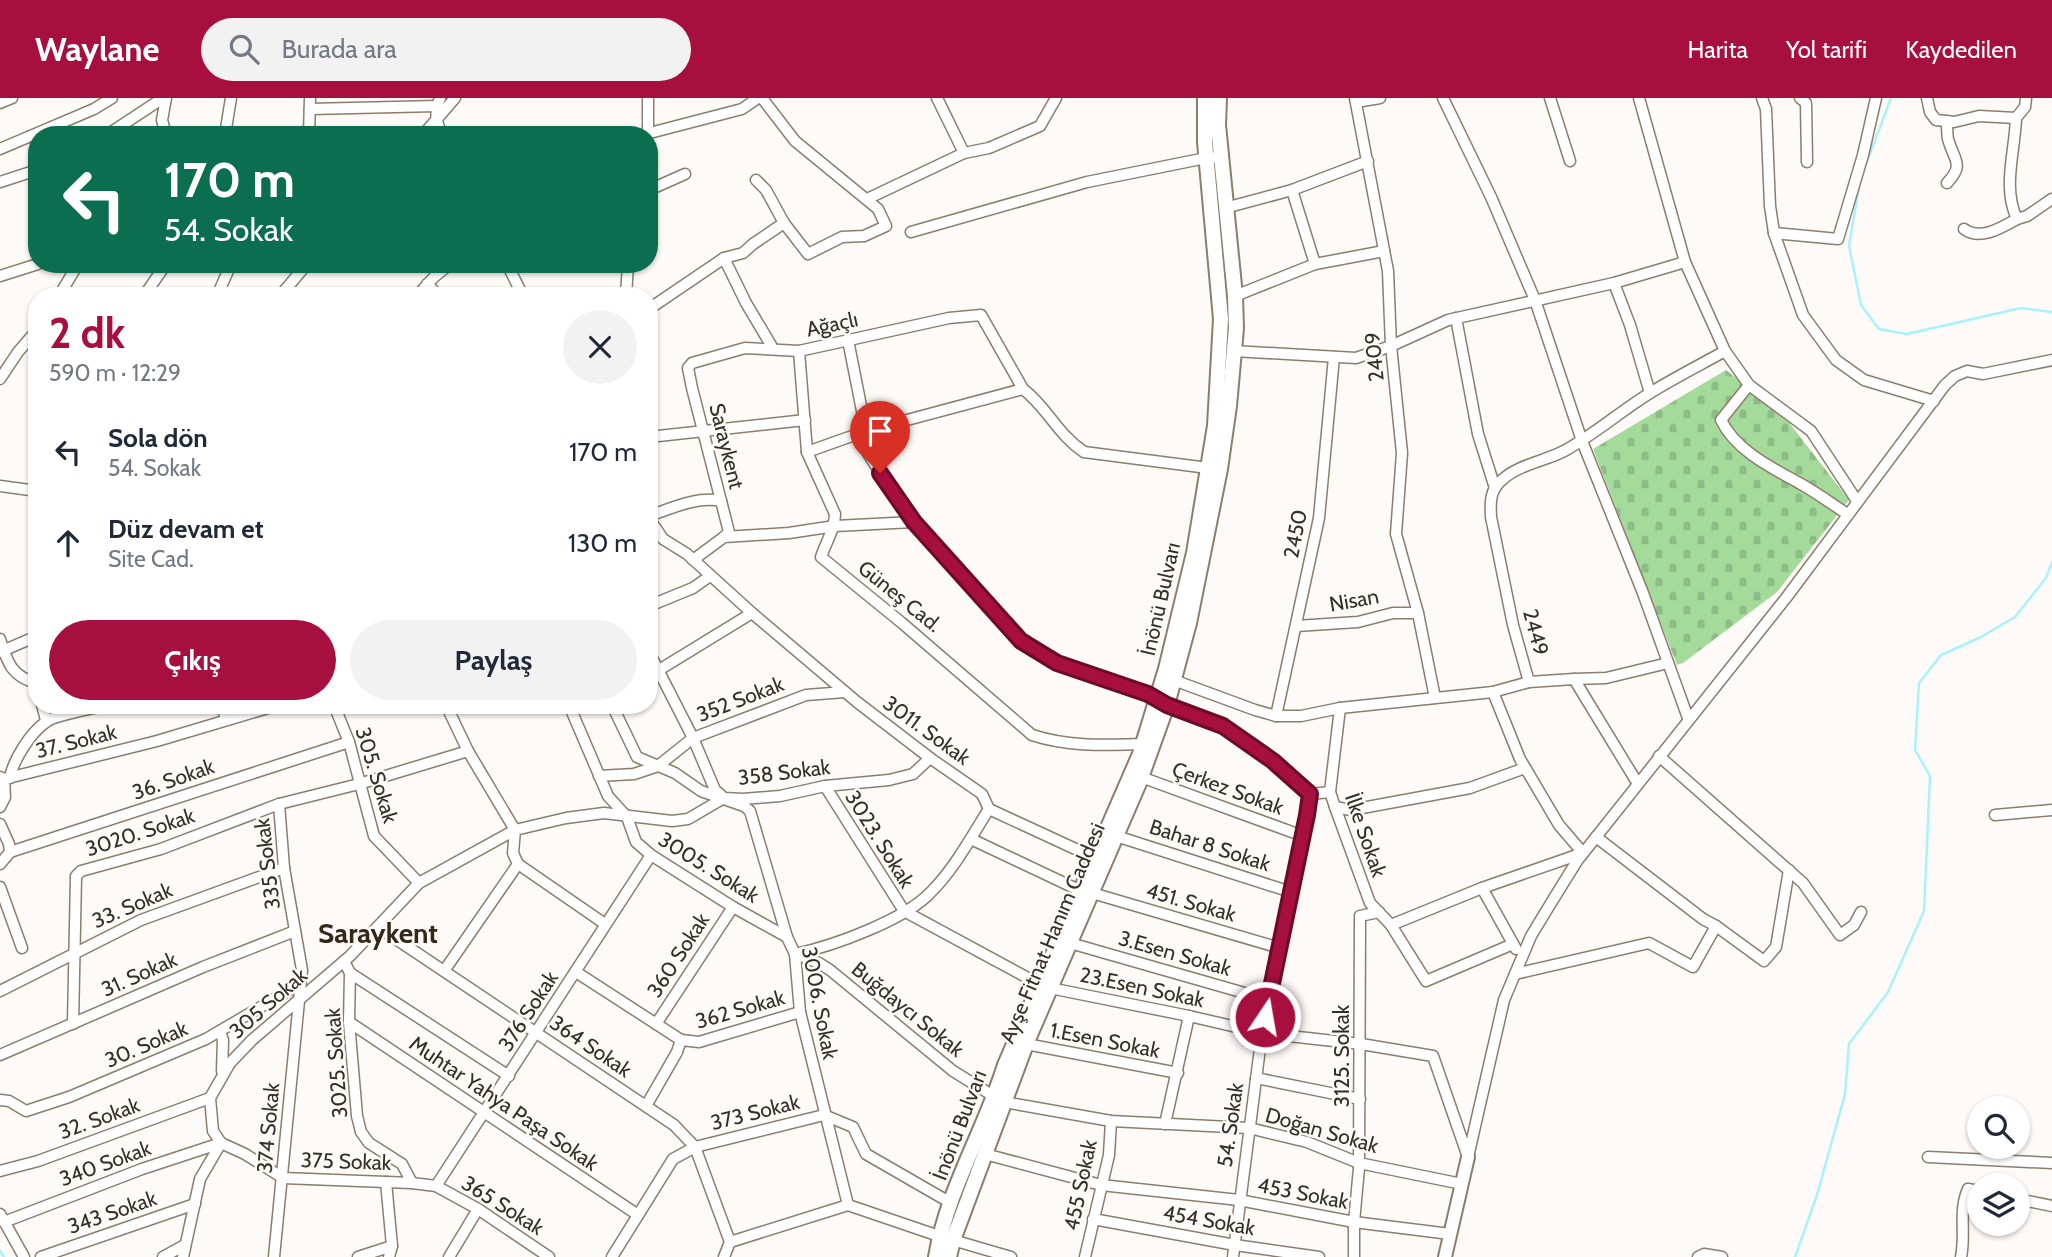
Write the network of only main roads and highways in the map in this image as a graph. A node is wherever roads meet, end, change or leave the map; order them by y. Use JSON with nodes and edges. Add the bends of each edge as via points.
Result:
{"nodes":[{"id":1,"x":1205,"y":98,"type":"edge"},
{"id":2,"x":1219,"y":98,"type":"edge"},
{"id":3,"x":1214,"y":158,"type":"junction"},
{"id":4,"x":1168,"y":678,"type":"junction"},
{"id":5,"x":1162,"y":701,"type":"junction"},
{"id":6,"x":1086,"y":892,"type":"junction"},
{"id":7,"x":1045,"y":986,"type":"junction"},
{"id":8,"x":999,"y":1099,"type":"junction"},
{"id":9,"x":946,"y":1238,"type":"junction"},
{"id":10,"x":936,"y":1257,"type":"edge"},
{"id":11,"x":949,"y":1257,"type":"edge"}],
"edges":[{"from":1,"to":3,"type":"main road","name":"İnönü Bulvarı"},
{"from":2,"to":3,"type":"main road","name":"İnönü Bulvarı"},
{"from":3,"to":4,"type":"main road","name":"İnönü Bulvarı","via":[[1220,375],[1194,554]]},
{"from":3,"to":4,"type":"main road","name":"İnönü Bulvarı","via":[[1235,296],[1229,406],[1189,623]]},
{"from":4,"to":5,"type":"main road","name":"İnönü Bulvarı"},
{"from":5,"to":6,"type":"main road","name":"İnönü Bulvarı","via":[[1095,858]]},
{"from":5,"to":6,"type":"main road","name":"Ayşe Fitnat Hanım Caddesi","via":[[1140,777]]},
{"from":6,"to":7,"type":"main road","name":"İnönü Bulvarı"},
{"from":6,"to":7,"type":"main road","name":"Ayşe Fitnat Hanım Caddesi","via":[[1070,943]]},
{"from":7,"to":8,"type":"main road","name":"Ayşe Fitnat Hanım Caddesi","via":[[1026,1044]]},
{"from":7,"to":8,"type":"main road","name":"İnönü Bulvarı","via":[[1004,1065]]},
{"from":8,"to":9,"type":"main road","name":"Ayşe Fitnat Hanım Caddesi","via":[[985,1154]]},
{"from":8,"to":9,"type":"main road","name":"İnönü Bulvarı","via":[[951,1203]]},
{"from":9,"to":10,"type":"main road","name":"Ayşe Fitnat Hanım Caddesi"},
{"from":9,"to":11,"type":"main road","name":"Ayşe Fitnat Hanım Caddesi"}]}
